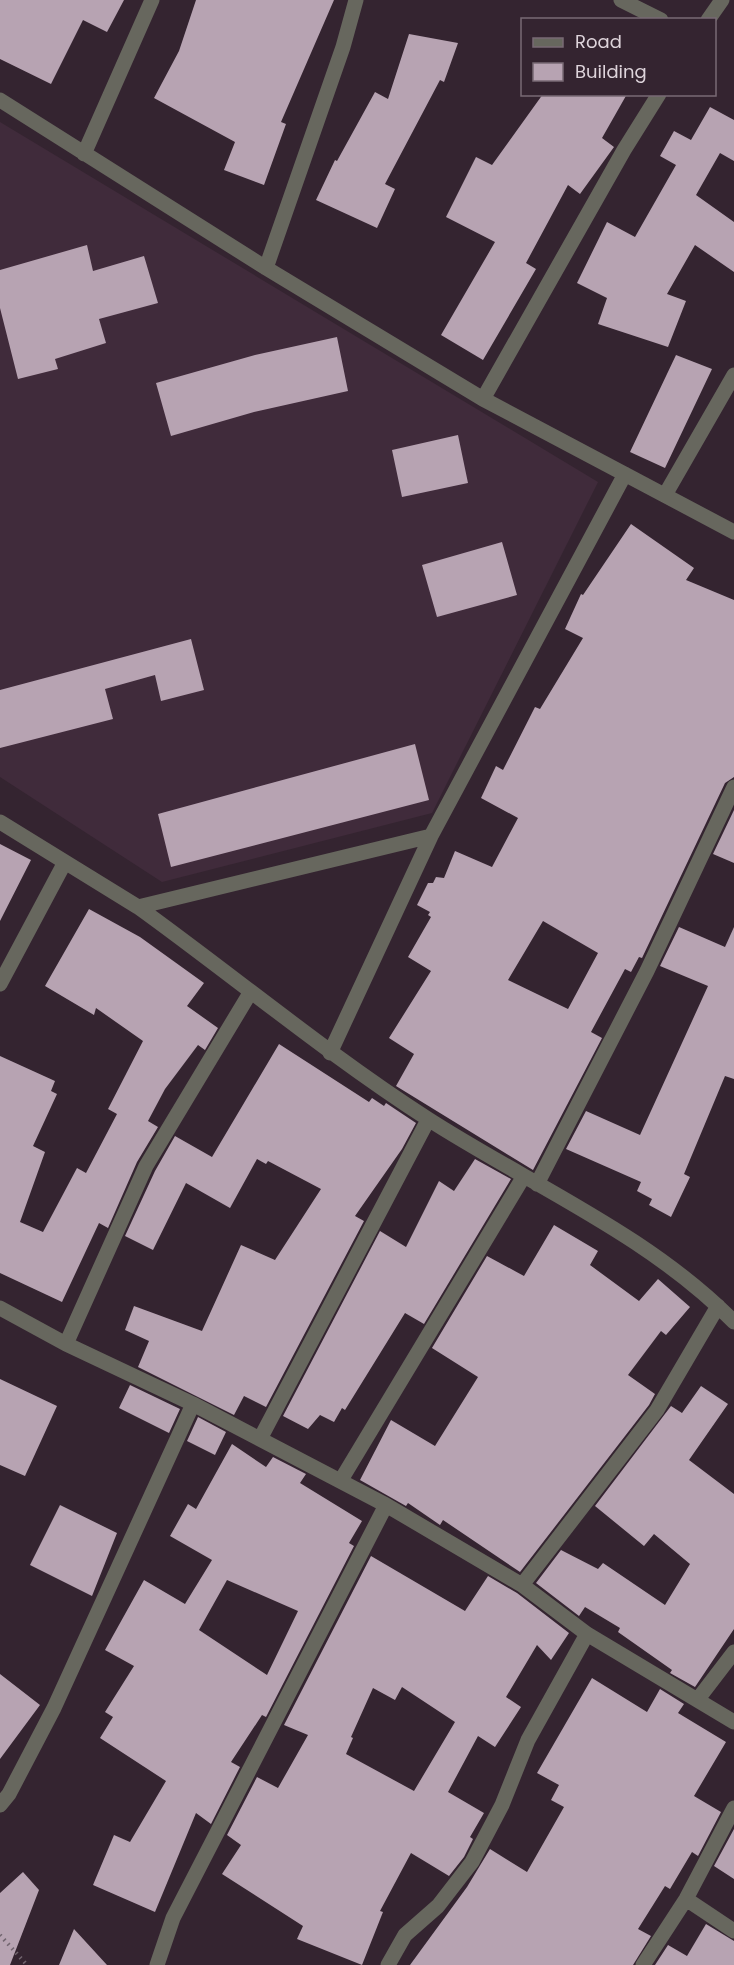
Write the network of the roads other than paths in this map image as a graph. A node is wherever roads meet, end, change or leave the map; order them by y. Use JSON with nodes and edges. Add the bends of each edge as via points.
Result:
{"nodes":[{"id":1,"x":152,"y":0,"type":"edge"},
{"id":2,"x":356,"y":0,"type":"edge"},
{"id":3,"x":621,"y":0,"type":"edge"},
{"id":4,"x":722,"y":0,"type":"edge"},
{"id":5,"x":657,"y":18,"type":"edge"},
{"id":6,"x":709,"y":18,"type":"edge"},
{"id":7,"x":658,"y":96,"type":"edge"},
{"id":8,"x":0,"y":100,"type":"edge"},
{"id":9,"x":84,"y":154,"type":"junction"},
{"id":10,"x":266,"y":268,"type":"junction"},
{"id":11,"x":734,"y":375,"type":"edge"},
{"id":12,"x":483,"y":399,"type":"junction"},
{"id":13,"x":625,"y":474,"type":"junction"},
{"id":14,"x":665,"y":495,"type":"junction"},
{"id":15,"x":734,"y":532,"type":"edge"},
{"id":16,"x":734,"y":787,"type":"edge"},
{"id":17,"x":0,"y":822,"type":"edge"},
{"id":18,"x":431,"y":836,"type":"junction"},
{"id":19,"x":65,"y":862,"type":"junction"},
{"id":20,"x":138,"y":907,"type":"junction"},
{"id":21,"x":0,"y":984,"type":"edge"},
{"id":22,"x":250,"y":993,"type":"junction"},
{"id":23,"x":330,"y":1053,"type":"junction"},
{"id":24,"x":428,"y":1120,"type":"junction"},
{"id":25,"x":530,"y":1180,"type":"junction"},
{"id":26,"x":718,"y":1306,"type":"junction"},
{"id":27,"x":0,"y":1308,"type":"edge"},
{"id":28,"x":734,"y":1322,"type":"edge"},
{"id":29,"x":66,"y":1344,"type":"junction"},
{"id":30,"x":193,"y":1404,"type":"junction"},
{"id":31,"x":260,"y":1438,"type":"junction"},
{"id":32,"x":341,"y":1480,"type":"junction"},
{"id":33,"x":386,"y":1505,"type":"junction"},
{"id":34,"x":522,"y":1585,"type":"junction"},
{"id":35,"x":587,"y":1634,"type":"junction"},
{"id":36,"x":734,"y":1652,"type":"edge"},
{"id":37,"x":698,"y":1699,"type":"junction"},
{"id":38,"x":734,"y":1722,"type":"edge"},
{"id":39,"x":0,"y":1805,"type":"edge"},
{"id":40,"x":734,"y":1808,"type":"edge"},
{"id":41,"x":686,"y":1899,"type":"junction"},
{"id":42,"x":734,"y":1931,"type":"edge"},
{"id":43,"x":157,"y":1965,"type":"edge"},
{"id":44,"x":388,"y":1965,"type":"edge"},
{"id":45,"x":643,"y":1965,"type":"edge"}],
"edges":[{"from":1,"to":9,"type":"street"},
{"from":2,"to":10,"type":"street"},
{"from":3,"to":5,"type":"street"},
{"from":4,"to":6,"type":"street"},
{"from":7,"to":12,"type":"street"},
{"from":8,"to":9,"type":"street"},
{"from":9,"to":10,"type":"street"},
{"from":10,"to":12,"type":"street"},
{"from":11,"to":14,"type":"street"},
{"from":12,"to":13,"type":"street"},
{"from":13,"to":14,"type":"street"},
{"from":13,"to":18,"type":"street"},
{"from":14,"to":15,"type":"street"},
{"from":16,"to":25,"type":"street","via":[[647,971]]},
{"from":17,"to":19,"type":"street"},
{"from":18,"to":20,"type":"street"},
{"from":18,"to":23,"type":"street"},
{"from":19,"to":20,"type":"street"},
{"from":19,"to":21,"type":"street"},
{"from":20,"to":22,"type":"street"},
{"from":22,"to":23,"type":"street"},
{"from":22,"to":29,"type":"street","via":[[146,1166]]},
{"from":23,"to":24,"type":"street"},
{"from":24,"to":25,"type":"street"},
{"from":24,"to":31,"type":"street"},
{"from":25,"to":26,"type":"street","via":[[636,1244]]},
{"from":25,"to":32,"type":"street"},
{"from":26,"to":28,"type":"street"},
{"from":26,"to":34,"type":"street","via":[[657,1410]]},
{"from":27,"to":29,"type":"street"},
{"from":29,"to":30,"type":"street"},
{"from":30,"to":31,"type":"street"},
{"from":30,"to":39,"type":"street","via":[[54,1708]]},
{"from":31,"to":32,"type":"street"},
{"from":32,"to":33,"type":"street"},
{"from":33,"to":34,"type":"street"},
{"from":33,"to":43,"type":"street","via":[[173,1918]]},
{"from":34,"to":35,"type":"street"},
{"from":35,"to":37,"type":"street"},
{"from":35,"to":44,"type":"street","via":[[528,1740],[502,1804],[472,1862],[438,1906],[405,1935]]},
{"from":36,"to":37,"type":"street"},
{"from":37,"to":38,"type":"street"},
{"from":40,"to":41,"type":"street"},
{"from":41,"to":42,"type":"street"},
{"from":41,"to":45,"type":"street"}]}
